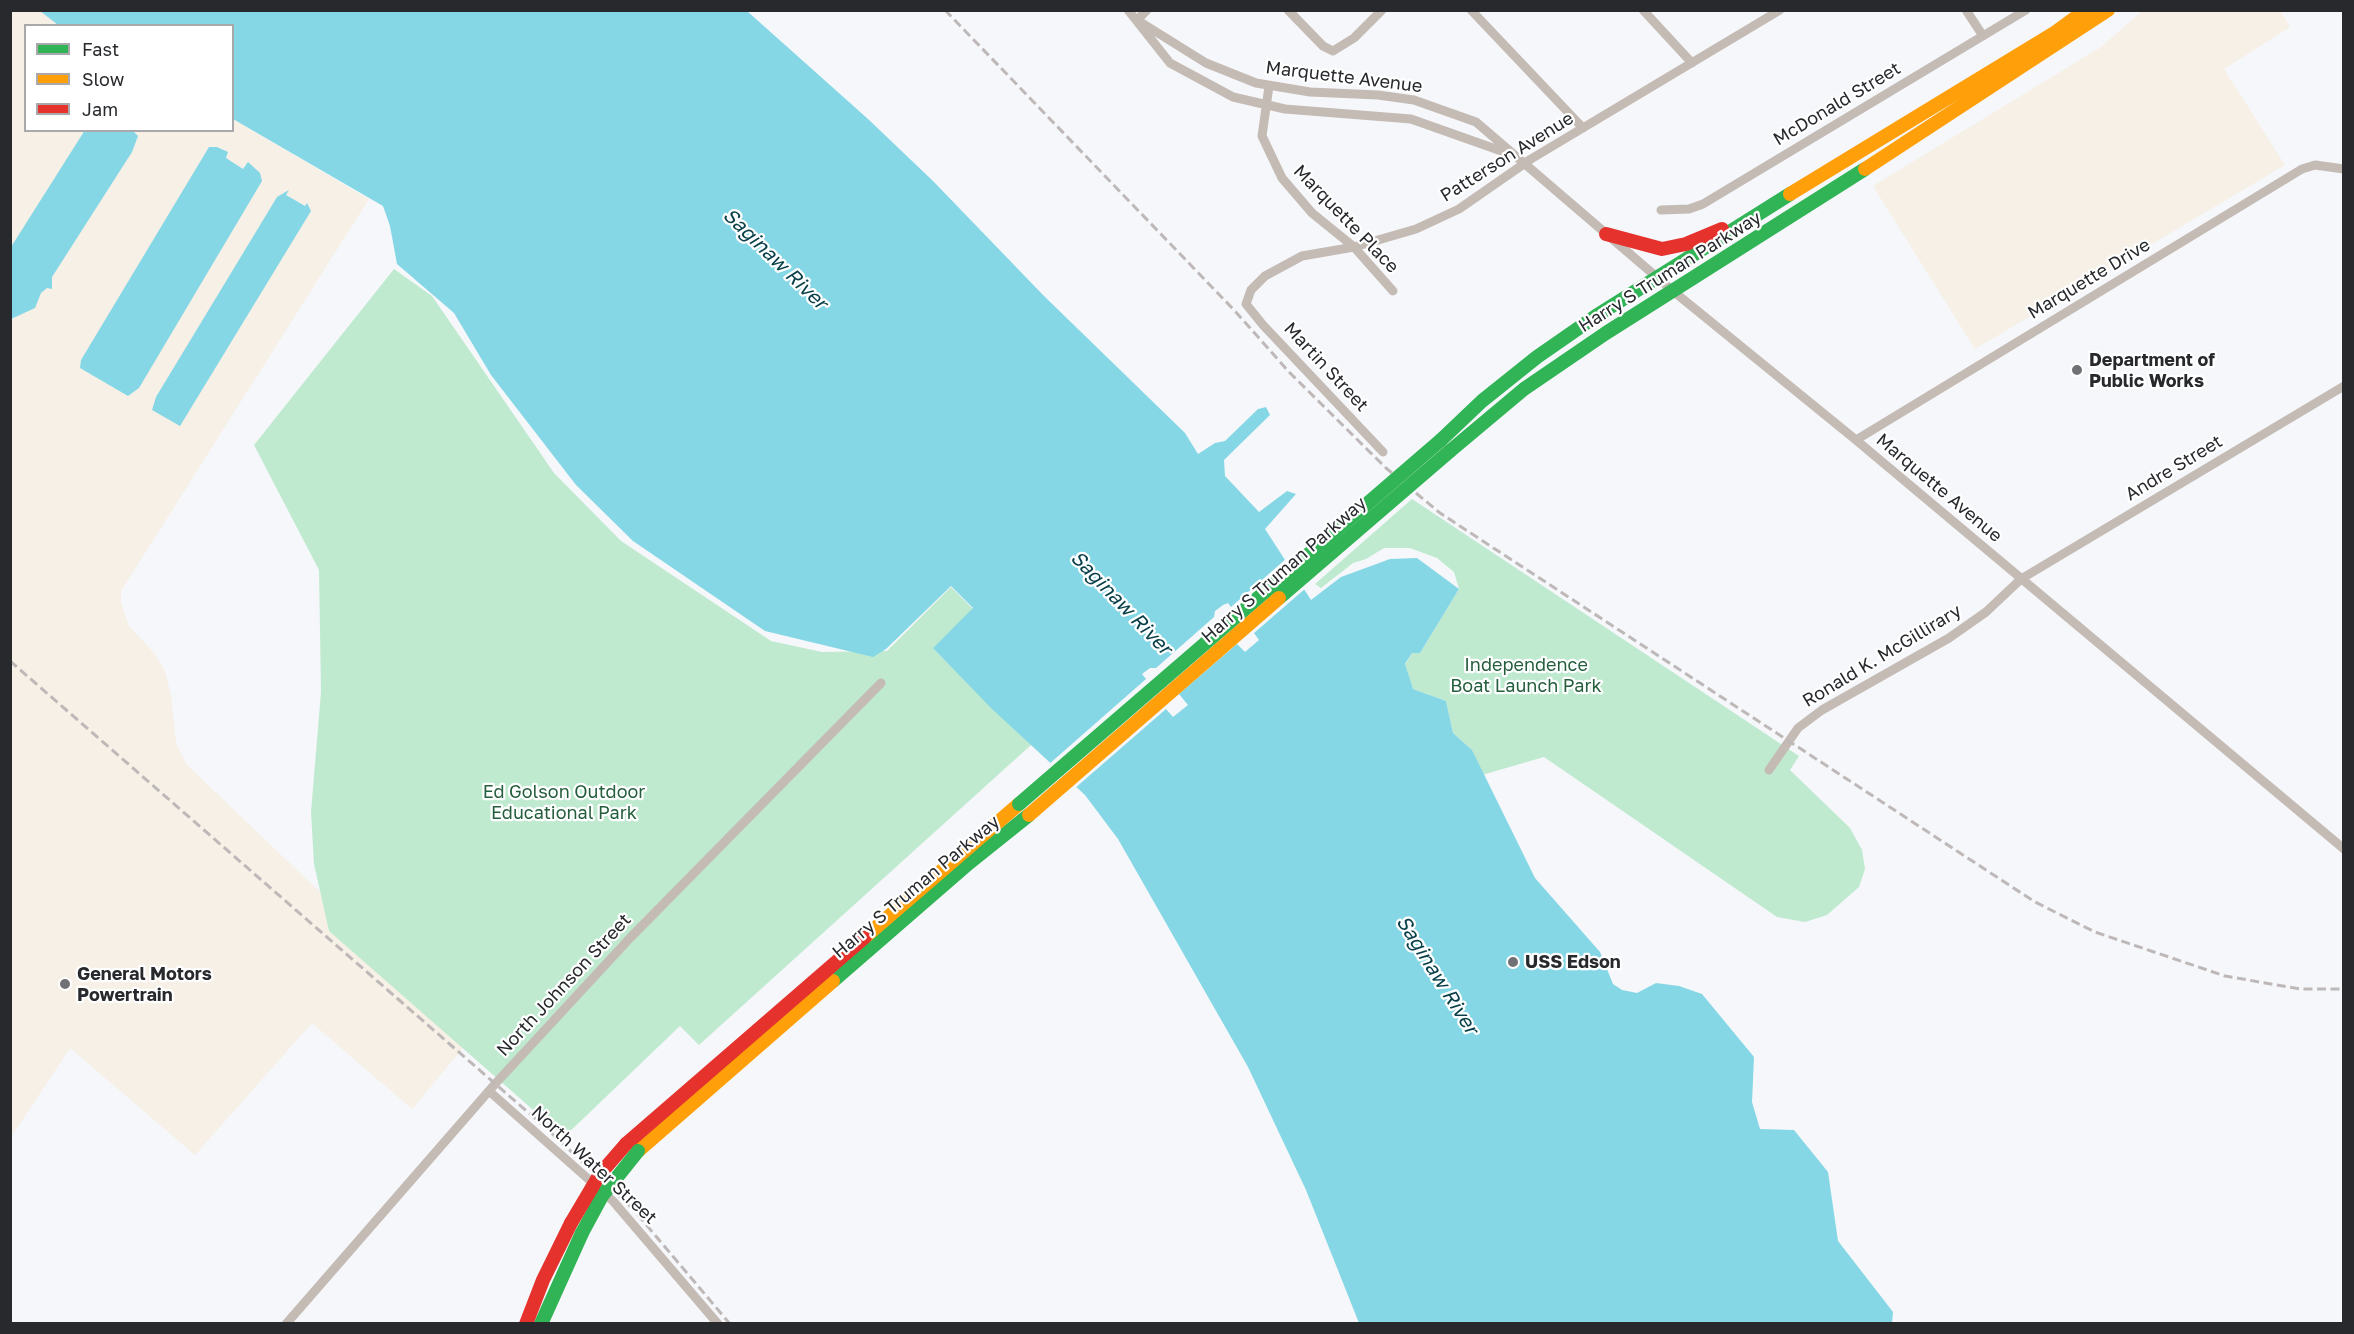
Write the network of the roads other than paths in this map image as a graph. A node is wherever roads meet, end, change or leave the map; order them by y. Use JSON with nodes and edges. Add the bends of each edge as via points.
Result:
{"nodes":[{"id":1,"x":1128,"y":10,"type":"edge"},
{"id":2,"x":1147,"y":10,"type":"edge"},
{"id":3,"x":1288,"y":10,"type":"edge"},
{"id":4,"x":1382,"y":10,"type":"edge"},
{"id":5,"x":1471,"y":10,"type":"edge"},
{"id":6,"x":1643,"y":10,"type":"edge"},
{"id":7,"x":1780,"y":10,"type":"edge"},
{"id":8,"x":1966,"y":10,"type":"edge"},
{"id":9,"x":2026,"y":10,"type":"edge"},
{"id":10,"x":2086,"y":10,"type":"edge"},
{"id":11,"x":2108,"y":10,"type":"edge"},
{"id":12,"x":1137,"y":20,"type":"junction"},
{"id":13,"x":1983,"y":36,"type":"junction"},
{"id":14,"x":1692,"y":63,"type":"junction"},
{"id":15,"x":1269,"y":86,"type":"junction"},
{"id":16,"x":1264,"y":106,"type":"junction"},
{"id":17,"x":1583,"y":128,"type":"junction"},
{"id":18,"x":1512,"y":154,"type":"junction"},
{"id":19,"x":1524,"y":164,"type":"junction"},
{"id":20,"x":2343,"y":169,"type":"edge"},
{"id":21,"x":1661,"y":210,"type":"dead end"},
{"id":22,"x":1749,"y":219,"type":"junction"},
{"id":23,"x":1606,"y":234,"type":"junction"},
{"id":24,"x":1353,"y":247,"type":"junction"},
{"id":25,"x":1658,"y":277,"type":"junction"},
{"id":26,"x":1393,"y":291,"type":"dead end"},
{"id":27,"x":1673,"y":291,"type":"junction"},
{"id":28,"x":1246,"y":304,"type":"joint"},
{"id":29,"x":2343,"y":386,"type":"edge"},
{"id":30,"x":1856,"y":440,"type":"junction"},
{"id":31,"x":1383,"y":453,"type":"dead end"},
{"id":32,"x":2021,"y":579,"type":"junction"},
{"id":33,"x":881,"y":683,"type":"dead end"},
{"id":34,"x":1769,"y":770,"type":"dead end"},
{"id":35,"x":2343,"y":849,"type":"edge"},
{"id":36,"x":489,"y":1091,"type":"junction"},
{"id":37,"x":286,"y":1323,"type":"edge"},
{"id":38,"x":526,"y":1323,"type":"edge"},
{"id":39,"x":541,"y":1323,"type":"edge"},
{"id":40,"x":718,"y":1323,"type":"edge"}],
"edges":[{"from":1,"to":12,"type":"street","name":"Marquette Avenue"},
{"from":2,"to":12,"type":"street"},
{"from":3,"to":4,"type":"street","via":[[1333,51],[1354,38]]},
{"from":5,"to":17,"type":"street"},
{"from":6,"to":14,"type":"street"},
{"from":7,"to":14,"type":"street","name":"Patterson Avenue"},
{"from":8,"to":13,"type":"street"},
{"from":9,"to":13,"type":"street","name":"McDonald Street"},
{"from":10,"to":22,"type":"main road","name":"Harry S Truman Parkway"},
{"from":11,"to":27,"type":"main road","name":"Harry S Truman Parkway"},
{"from":12,"to":15,"type":"street","name":"Marquette Avenue","via":[[1206,63],[1238,78]]},
{"from":12,"to":16,"type":"street","name":"Marquette Avenue","via":[[1170,63],[1211,87]]},
{"from":13,"to":21,"type":"street","name":"McDonald Street","via":[[1703,204]]},
{"from":14,"to":17,"type":"street","name":"Patterson Avenue"},
{"from":15,"to":16,"type":"street"},
{"from":15,"to":18,"type":"street","name":"Marquette Avenue","via":[[1378,95],[1432,104],[1476,122]]},
{"from":16,"to":18,"type":"street","name":"Marquette Avenue","via":[[1411,119]]},
{"from":16,"to":24,"type":"street","name":"Marquette Place","via":[[1262,136],[1282,178],[1312,213]]},
{"from":17,"to":19,"type":"street","name":"Patterson Avenue"},
{"from":18,"to":19,"type":"street","name":"Marquette Avenue"},
{"from":19,"to":23,"type":"street","name":"Marquette Avenue"},
{"from":19,"to":24,"type":"street","name":"Patterson Avenue","via":[[1459,209],[1416,229]]},
{"from":20,"to":30,"type":"street","name":"Marquette Drive","via":[[2315,165],[2302,169]]},
{"from":22,"to":23,"type":"main road","via":[[1667,248]]},
{"from":22,"to":25,"type":"main road","name":"Harry S Truman Parkway"},
{"from":23,"to":25,"type":"street","name":"Marquette Avenue"},
{"from":24,"to":26,"type":"street","name":"Marquette Place"},
{"from":24,"to":28,"type":"street","name":"Patterson Avenue","via":[[1302,256],[1283,265],[1251,290]]},
{"from":25,"to":27,"type":"street","name":"Marquette Avenue"},
{"from":25,"to":38,"type":"main road","name":"Harry S Truman Parkway","bridge":true,"via":[[1538,357],[1482,401],[626,1144],[600,1174],[571,1223]]},
{"from":27,"to":30,"type":"street","name":"Marquette Avenue"},
{"from":27,"to":39,"type":"main road","name":"Harry S Truman Parkway","bridge":true,"via":[[1524,389],[638,1151],[602,1196]]},
{"from":28,"to":31,"type":"street","name":"Martin Street"},
{"from":29,"to":32,"type":"street","name":"Andre Street"},
{"from":30,"to":32,"type":"street","name":"Marquette Avenue"},
{"from":32,"to":34,"type":"street","name":"Ronald K. McGillirary","via":[[1986,612],[1949,638],[1809,718]]},
{"from":32,"to":35,"type":"street","name":"Marquette Avenue"},
{"from":33,"to":36,"type":"street","name":"North Johnson Street","via":[[630,938]]},
{"from":36,"to":37,"type":"street","name":"North Johnson Street"},
{"from":36,"to":40,"type":"street","name":"North Water Street","via":[[613,1201]]}]}
